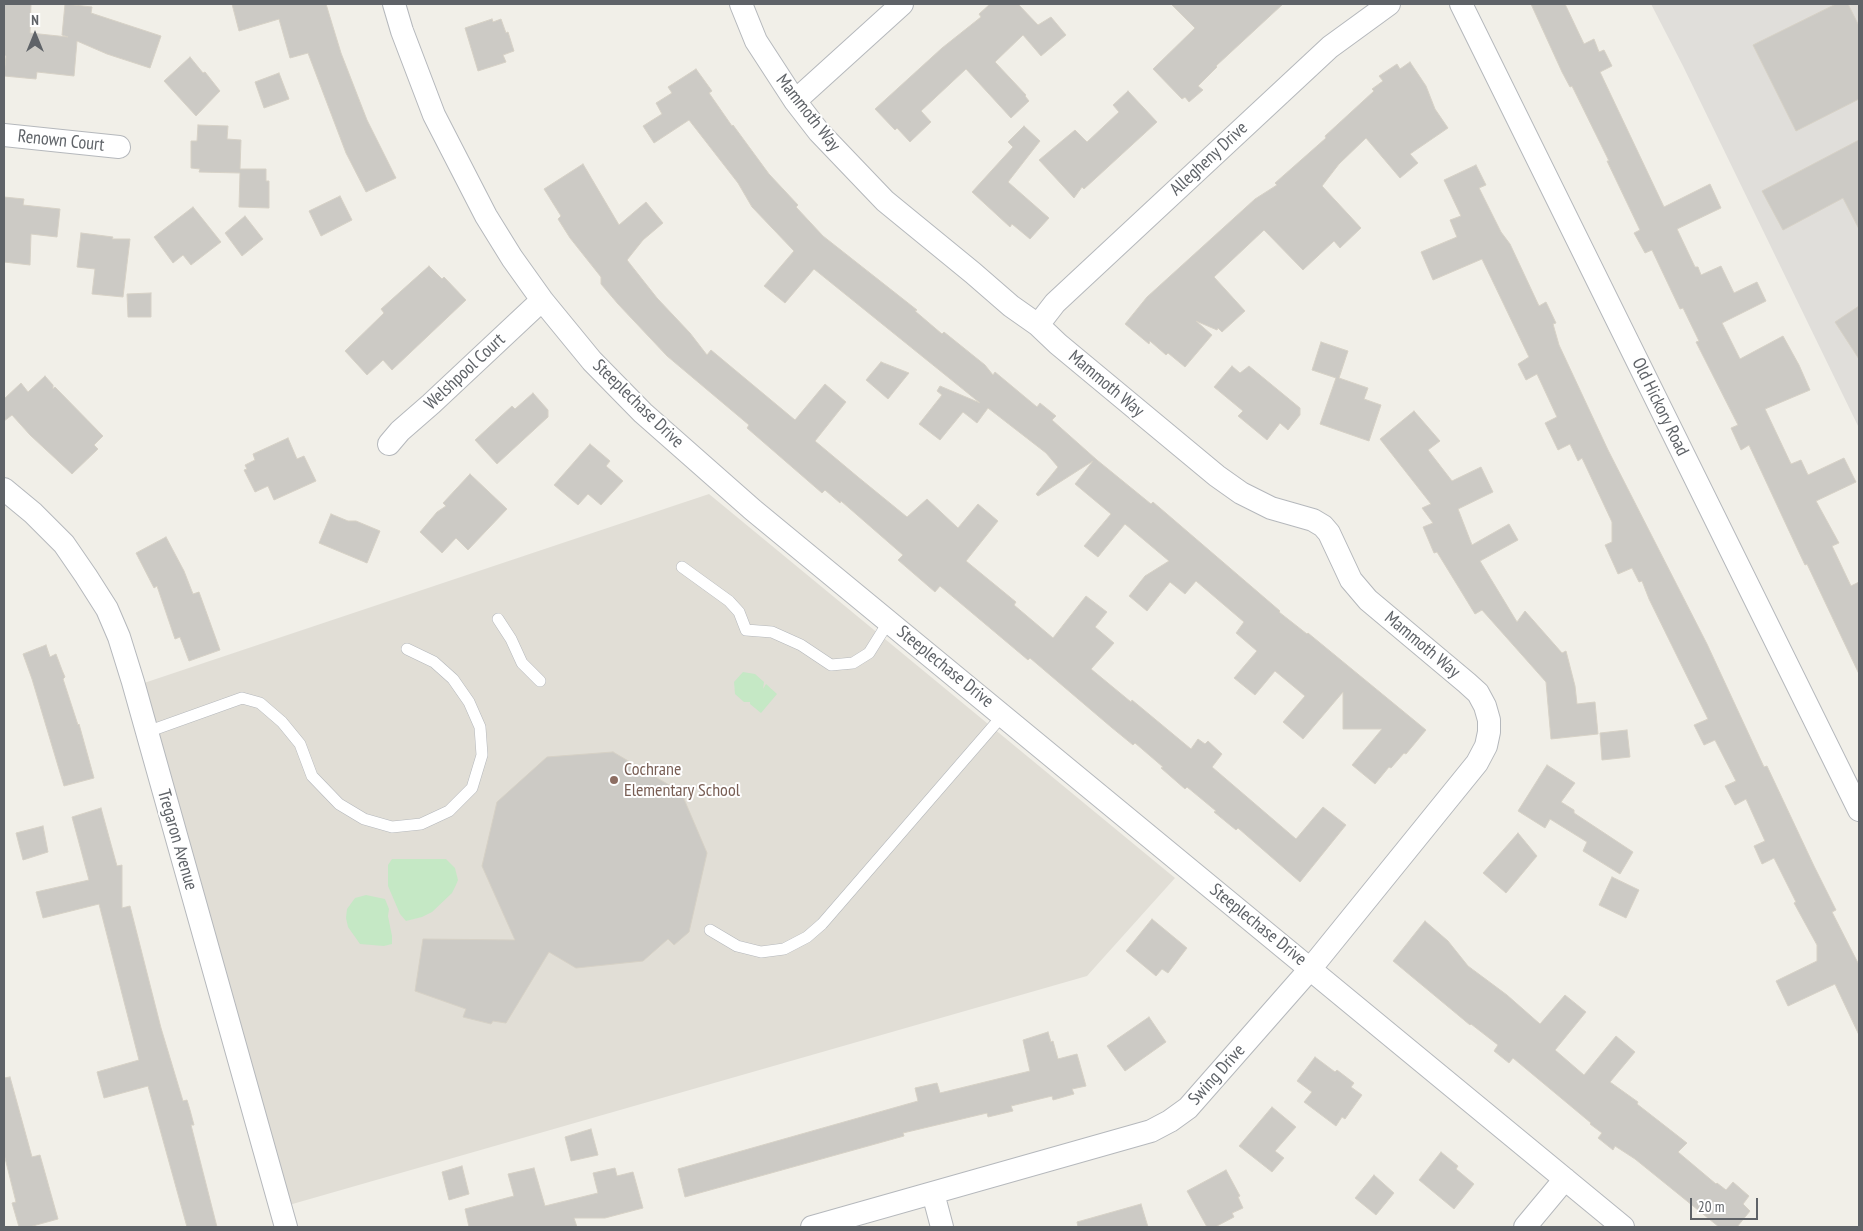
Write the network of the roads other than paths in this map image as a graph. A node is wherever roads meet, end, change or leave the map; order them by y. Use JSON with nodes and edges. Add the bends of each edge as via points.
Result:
{"nodes":[{"id":1,"x":394,"y":4,"type":"edge"},
{"id":2,"x":741,"y":4,"type":"edge"},
{"id":3,"x":902,"y":4,"type":"edge"},
{"id":4,"x":1389,"y":4,"type":"edge"},
{"id":5,"x":1461,"y":4,"type":"edge"},
{"id":6,"x":795,"y":101,"type":"junction"},
{"id":7,"x":4,"y":135,"type":"edge"},
{"id":8,"x":119,"y":146,"type":"dead end"},
{"id":9,"x":542,"y":300,"type":"junction"},
{"id":10,"x":1038,"y":325,"type":"junction"},
{"id":11,"x":389,"y":444,"type":"dead end"},
{"id":12,"x":4,"y":489,"type":"edge"},
{"id":13,"x":682,"y":567,"type":"dead end"},
{"id":14,"x":498,"y":619,"type":"dead end"},
{"id":15,"x":889,"y":621,"type":"junction"},
{"id":16,"x":407,"y":650,"type":"dead end"},
{"id":17,"x":540,"y":681,"type":"dead end"},
{"id":18,"x":1003,"y":715,"type":"junction"},
{"id":19,"x":147,"y":732,"type":"junction"},
{"id":20,"x":1489,"y":732,"type":"joint"},
{"id":21,"x":1859,"y":810,"type":"edge"},
{"id":22,"x":710,"y":930,"type":"dead end"},
{"id":23,"x":1311,"y":968,"type":"junction"},
{"id":24,"x":1565,"y":1178,"type":"junction"},
{"id":25,"x":933,"y":1193,"type":"junction"},
{"id":26,"x":286,"y":1227,"type":"edge"},
{"id":27,"x":812,"y":1227,"type":"edge"},
{"id":28,"x":942,"y":1227,"type":"edge"},
{"id":29,"x":1525,"y":1227,"type":"edge"},
{"id":30,"x":1623,"y":1227,"type":"edge"}],
"edges":[{"from":1,"to":9,"type":"street","name":"Steeplechase Drive","via":[[434,115],[486,216]]},
{"from":2,"to":6,"type":"street","name":"Mammoth Way","via":[[756,41]]},
{"from":3,"to":6,"type":"street"},
{"from":4,"to":10,"type":"street","name":"Allegheny Drive","via":[[1330,47],[1055,303]]},
{"from":5,"to":21,"type":"street","name":"Old Hickory Road"},
{"from":6,"to":10,"type":"street","name":"Mammoth Way","via":[[819,132],[885,201]]},
{"from":7,"to":8,"type":"street","name":"Renown Court"},
{"from":9,"to":11,"type":"street","name":"Welshpool Court"},
{"from":9,"to":15,"type":"street","name":"Steeplechase Drive","via":[[592,361],[643,413],[753,510]]},
{"from":10,"to":20,"type":"street","name":"Mammoth Way","via":[[1233,488],[1271,508],[1323,526],[1351,580],[1368,600],[1478,693],[1489,720]]},
{"from":12,"to":19,"type":"street","name":"Tregaron Avenue","via":[[64,544],[107,609],[120,637]]},
{"from":13,"to":15,"type":"lane","via":[[729,601],[739,612],[746,630],[772,632],[801,645],[831,665],[853,663],[869,652]]},
{"from":14,"to":17,"type":"lane","via":[[522,663]]},
{"from":15,"to":18,"type":"street","name":"Steeplechase Drive"},
{"from":16,"to":19,"type":"lane","via":[[434,662],[453,678],[480,727],[482,755],[472,788],[449,811],[421,824],[392,827],[364,818],[340,804],[312,776],[300,744],[282,722],[260,704],[242,698]]},
{"from":18,"to":22,"type":"lane","via":[[822,924],[806,937],[784,949],[761,952],[737,946]]},
{"from":18,"to":23,"type":"street","name":"Steeplechase Drive"},
{"from":19,"to":26,"type":"street","name":"Tregaron Avenue"},
{"from":20,"to":23,"type":"street","name":"Swing Drive","via":[[1477,763]]},
{"from":23,"to":24,"type":"street","name":"Steeplechase Drive"},
{"from":23,"to":25,"type":"street","name":"Swing Drive","via":[[1201,1095],[1170,1121],[1151,1131]]},
{"from":24,"to":29,"type":"street"},
{"from":24,"to":30,"type":"street","name":"Steeplechase Drive"},
{"from":25,"to":27,"type":"street","name":"Swing Drive"},
{"from":25,"to":28,"type":"street"}]}
